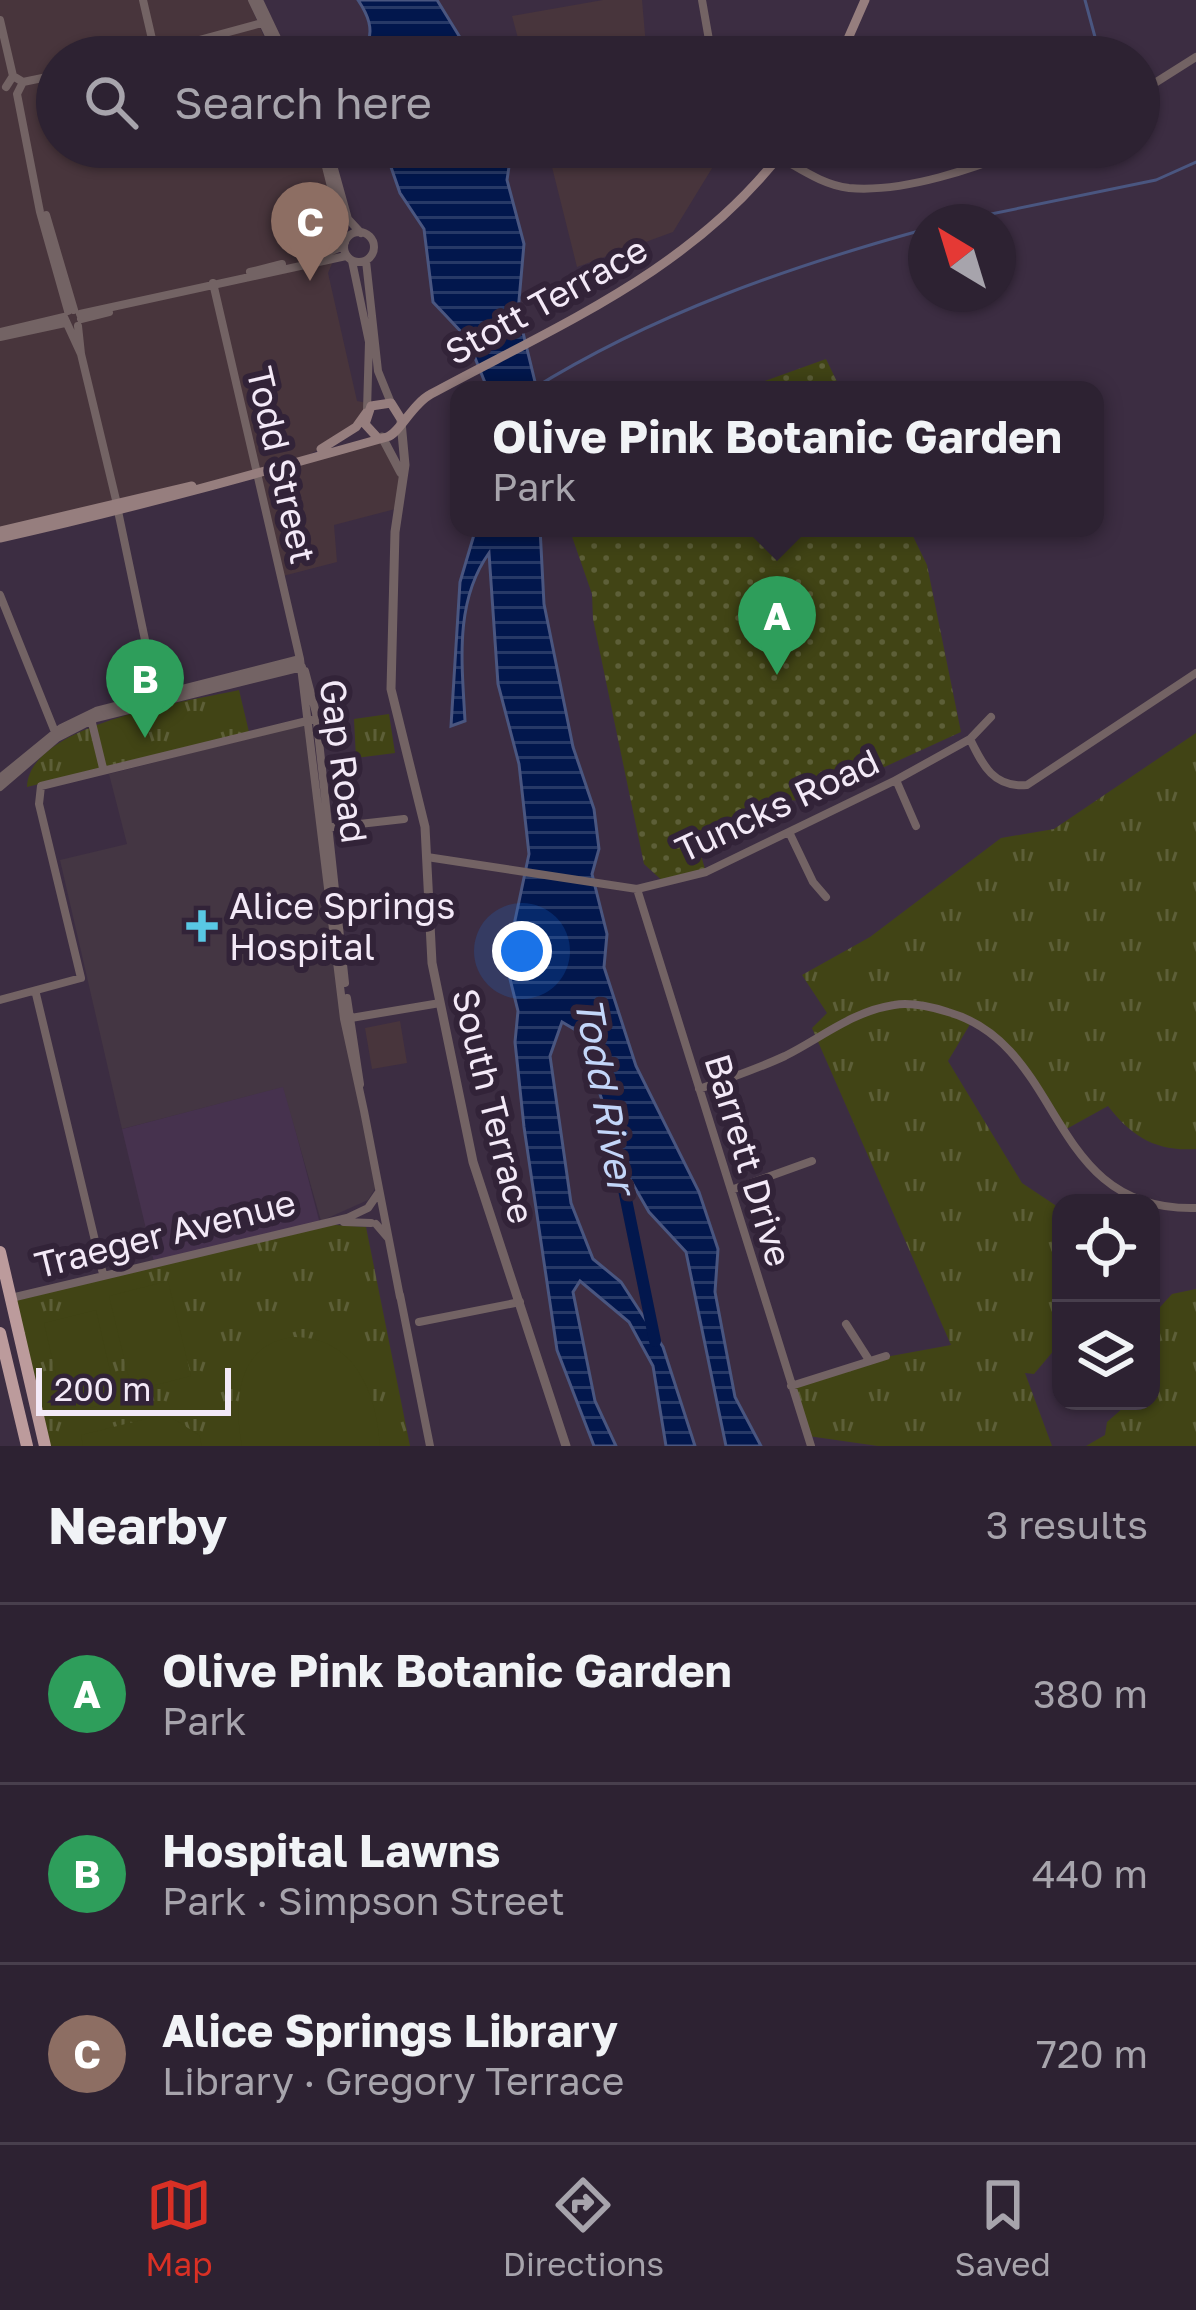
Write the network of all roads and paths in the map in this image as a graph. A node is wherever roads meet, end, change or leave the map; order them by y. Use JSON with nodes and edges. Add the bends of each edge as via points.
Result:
{"nodes":[{"id":1,"x":143,"y":0,"type":"edge"},
{"id":2,"x":256,"y":0,"type":"edge"},
{"id":3,"x":702,"y":0,"type":"edge"},
{"id":4,"x":865,"y":0,"type":"edge"},
{"id":5,"x":0,"y":20,"type":"edge"},
{"id":6,"x":266,"y":22,"type":"junction"},
{"id":7,"x":151,"y":36,"type":"edge"},
{"id":8,"x":214,"y":36,"type":"edge"},
{"id":9,"x":272,"y":36,"type":"edge"},
{"id":10,"x":708,"y":36,"type":"edge"},
{"id":11,"x":849,"y":36,"type":"edge"},
{"id":12,"x":1196,"y":56,"type":"edge"},
{"id":13,"x":13,"y":76,"type":"junction"},
{"id":14,"x":36,"y":79,"type":"edge"},
{"id":15,"x":1160,"y":79,"type":"edge"},
{"id":16,"x":23,"y":82,"type":"junction"},
{"id":17,"x":3,"y":87,"type":"edge"},
{"id":18,"x":17,"y":94,"type":"junction"},
{"id":19,"x":329,"y":168,"type":"edge"},
{"id":20,"x":332,"y":168,"type":"edge"},
{"id":21,"x":768,"y":168,"type":"edge"},
{"id":22,"x":804,"y":168,"type":"edge"},
{"id":23,"x":957,"y":168,"type":"edge"},
{"id":24,"x":361,"y":233,"type":"junction"},
{"id":25,"x":347,"y":251,"type":"junction"},
{"id":26,"x":366,"y":261,"type":"junction"},
{"id":27,"x":213,"y":283,"type":"junction"},
{"id":28,"x":73,"y":318,"type":"junction"},
{"id":29,"x":0,"y":335,"type":"edge"},
{"id":30,"x":456,"y":381,"type":"edge"},
{"id":31,"x":450,"y":384,"type":"edge"},
{"id":32,"x":430,"y":394,"type":"junction"},
{"id":33,"x":391,"y":403,"type":"junction"},
{"id":34,"x":366,"y":412,"type":"junction"},
{"id":35,"x":401,"y":421,"type":"junction"},
{"id":36,"x":381,"y":437,"type":"junction"},
{"id":37,"x":295,"y":462,"type":"junction"},
{"id":38,"x":256,"y":474,"type":"junction"},
{"id":39,"x":402,"y":485,"type":"junction"},
{"id":40,"x":118,"y":507,"type":"junction"},
{"id":41,"x":0,"y":534,"type":"edge"},
{"id":42,"x":0,"y":595,"type":"edge"},
{"id":43,"x":301,"y":664,"type":"junction"},
{"id":44,"x":1196,"y":674,"type":"edge"},
{"id":45,"x":161,"y":697,"type":"junction"},
{"id":46,"x":991,"y":717,"type":"dead end"},
{"id":47,"x":91,"y":718,"type":"junction"},
{"id":48,"x":311,"y":720,"type":"junction"},
{"id":49,"x":60,"y":733,"type":"junction"},
{"id":50,"x":970,"y":740,"type":"junction"},
{"id":51,"x":103,"y":768,"type":"junction"},
{"id":52,"x":896,"y":780,"type":"junction"},
{"id":53,"x":0,"y":782,"type":"edge"},
{"id":54,"x":404,"y":818,"type":"dead end"},
{"id":55,"x":916,"y":826,"type":"dead end"},
{"id":56,"x":325,"y":827,"type":"junction"},
{"id":57,"x":789,"y":832,"type":"junction"},
{"id":58,"x":427,"y":857,"type":"junction"},
{"id":59,"x":637,"y":889,"type":"junction"},
{"id":60,"x":826,"y":897,"type":"dead end"},
{"id":61,"x":36,"y":994,"type":"junction"},
{"id":62,"x":0,"y":1000,"type":"edge"},
{"id":63,"x":440,"y":1003,"type":"junction"},
{"id":64,"x":347,"y":1018,"type":"junction"},
{"id":65,"x":699,"y":1089,"type":"junction"},
{"id":66,"x":812,"y":1161,"type":"dead end"},
{"id":67,"x":730,"y":1190,"type":"junction"},
{"id":68,"x":1196,"y":1208,"type":"edge"},
{"id":69,"x":377,"y":1216,"type":"junction"},
{"id":70,"x":0,"y":1252,"type":"edge"},
{"id":71,"x":104,"y":1274,"type":"junction"},
{"id":72,"x":400,"y":1297,"type":"junction"},
{"id":73,"x":6,"y":1300,"type":"edge"},
{"id":74,"x":520,"y":1302,"type":"junction"},
{"id":75,"x":419,"y":1322,"type":"dead end"},
{"id":76,"x":846,"y":1324,"type":"dead end"},
{"id":77,"x":0,"y":1333,"type":"edge"},
{"id":78,"x":886,"y":1357,"type":"dead end"},
{"id":79,"x":869,"y":1360,"type":"junction"},
{"id":80,"x":791,"y":1386,"type":"junction"},
{"id":81,"x":430,"y":1445,"type":"edge"},
{"id":82,"x":27,"y":1446,"type":"edge"},
{"id":83,"x":46,"y":1446,"type":"edge"},
{"id":84,"x":566,"y":1446,"type":"edge"},
{"id":85,"x":811,"y":1446,"type":"edge"}],
"edges":[{"from":1,"to":7,"type":"street"},
{"from":2,"to":6,"type":"street"},
{"from":3,"to":10,"type":"street"},
{"from":4,"to":11,"type":"main road"},
{"from":5,"to":13,"type":"street"},
{"from":6,"to":8,"type":"street"},
{"from":6,"to":9,"type":"street"},
{"from":12,"to":15,"type":"street"},
{"from":13,"to":16,"type":"street"},
{"from":13,"to":17,"type":"street"},
{"from":14,"to":16,"type":"street"},
{"from":16,"to":18,"type":"street"},
{"from":17,"to":18,"type":"street"},
{"from":18,"to":28,"type":"street"},
{"from":19,"to":25,"type":"street"},
{"from":20,"to":24,"type":"street","via":[[350,226]]},
{"from":21,"to":30,"type":"main road","name":"Stott Terrace","via":[[672,260]]},
{"from":22,"to":23,"type":"street","via":[[851,188]]},
{"from":24,"to":25,"type":"street"},
{"from":24,"to":26,"type":"street","via":[[373,242]]},
{"from":25,"to":26,"type":"street"},
{"from":25,"to":27,"type":"street"},
{"from":25,"to":34,"type":"street","via":[[369,342]]},
{"from":26,"to":33,"type":"street","via":[[378,371]]},
{"from":27,"to":28,"type":"street"},
{"from":27,"to":38,"type":"street","name":"Todd Street"},
{"from":28,"to":29,"type":"street"},
{"from":28,"to":40,"type":"street"},
{"from":31,"to":32,"type":"main road","name":"Stott Terrace"},
{"from":32,"to":33,"type":"main road","name":"Stott Terrace"},
{"from":32,"to":35,"type":"main road","name":"Stott Terrace"},
{"from":33,"to":34,"type":"main road"},
{"from":33,"to":35,"type":"main road"},
{"from":34,"to":36,"type":"main road","via":[[368,429]]},
{"from":34,"to":37,"type":"main road","via":[[344,436]]},
{"from":35,"to":36,"type":"main road"},
{"from":35,"to":39,"type":"street","name":"South Terrace"},
{"from":36,"to":37,"type":"main road"},
{"from":36,"to":39,"type":"street","name":"South Terrace"},
{"from":37,"to":38,"type":"main road"},
{"from":38,"to":40,"type":"main road"},
{"from":38,"to":43,"type":"street","name":"Todd Street"},
{"from":39,"to":58,"type":"street","name":"South Terrace","via":[[391,689]]},
{"from":40,"to":41,"type":"main road"},
{"from":40,"to":45,"type":"street"},
{"from":42,"to":49,"type":"street"},
{"from":43,"to":45,"type":"street"},
{"from":43,"to":48,"type":"street","name":"Gap Road"},
{"from":43,"to":56,"type":"street","name":"Gap Road","via":[[316,713]]},
{"from":44,"to":50,"type":"street","via":[[1027,785],[989,774]]},
{"from":45,"to":47,"type":"street"},
{"from":46,"to":50,"type":"street","name":"Tuncks Road"},
{"from":47,"to":49,"type":"street"},
{"from":47,"to":51,"type":"street"},
{"from":48,"to":51,"type":"street"},
{"from":48,"to":56,"type":"street","name":"Gap Road"},
{"from":49,"to":53,"type":"street"},
{"from":50,"to":52,"type":"street","name":"Tuncks Road"},
{"from":51,"to":61,"type":"street","via":[[49,781],[37,794],[81,979]]},
{"from":52,"to":55,"type":"street"},
{"from":52,"to":57,"type":"street","name":"Tuncks Road"},
{"from":54,"to":56,"type":"street"},
{"from":56,"to":64,"type":"street","name":"Gap Road"},
{"from":57,"to":59,"type":"street","name":"Tuncks Road","via":[[690,878]]},
{"from":57,"to":60,"type":"street"},
{"from":58,"to":59,"type":"street","name":"Tuncks Road"},
{"from":58,"to":63,"type":"street","name":"South Terrace"},
{"from":59,"to":65,"type":"street","name":"Barrett Drive"},
{"from":61,"to":62,"type":"street"},
{"from":61,"to":71,"type":"street"},
{"from":63,"to":64,"type":"street"},
{"from":63,"to":74,"type":"street","name":"South Terrace","via":[[473,1162]]},
{"from":64,"to":69,"type":"street","name":"Gap Road","via":[[380,1192]]},
{"from":65,"to":67,"type":"street","name":"Barrett Drive"},
{"from":65,"to":68,"type":"street","via":[[874,1010],[936,1009],[980,1024],[1013,1051],[1069,1144],[1100,1176],[1151,1203]]},
{"from":66,"to":67,"type":"street"},
{"from":67,"to":80,"type":"street","name":"Barrett Drive"},
{"from":69,"to":71,"type":"street","name":"Traeger Avenue"},
{"from":69,"to":72,"type":"street"},
{"from":69,"to":72,"type":"street"},
{"from":70,"to":73,"type":"highway"},
{"from":71,"to":73,"type":"street","name":"Traeger Avenue"},
{"from":72,"to":81,"type":"street"},
{"from":73,"to":83,"type":"highway"},
{"from":74,"to":75,"type":"street"},
{"from":74,"to":84,"type":"street","name":"South Terrace"},
{"from":76,"to":79,"type":"street"},
{"from":77,"to":82,"type":"highway"},
{"from":78,"to":79,"type":"street"},
{"from":79,"to":80,"type":"street"},
{"from":80,"to":85,"type":"street","name":"Barrett Drive"}]}
